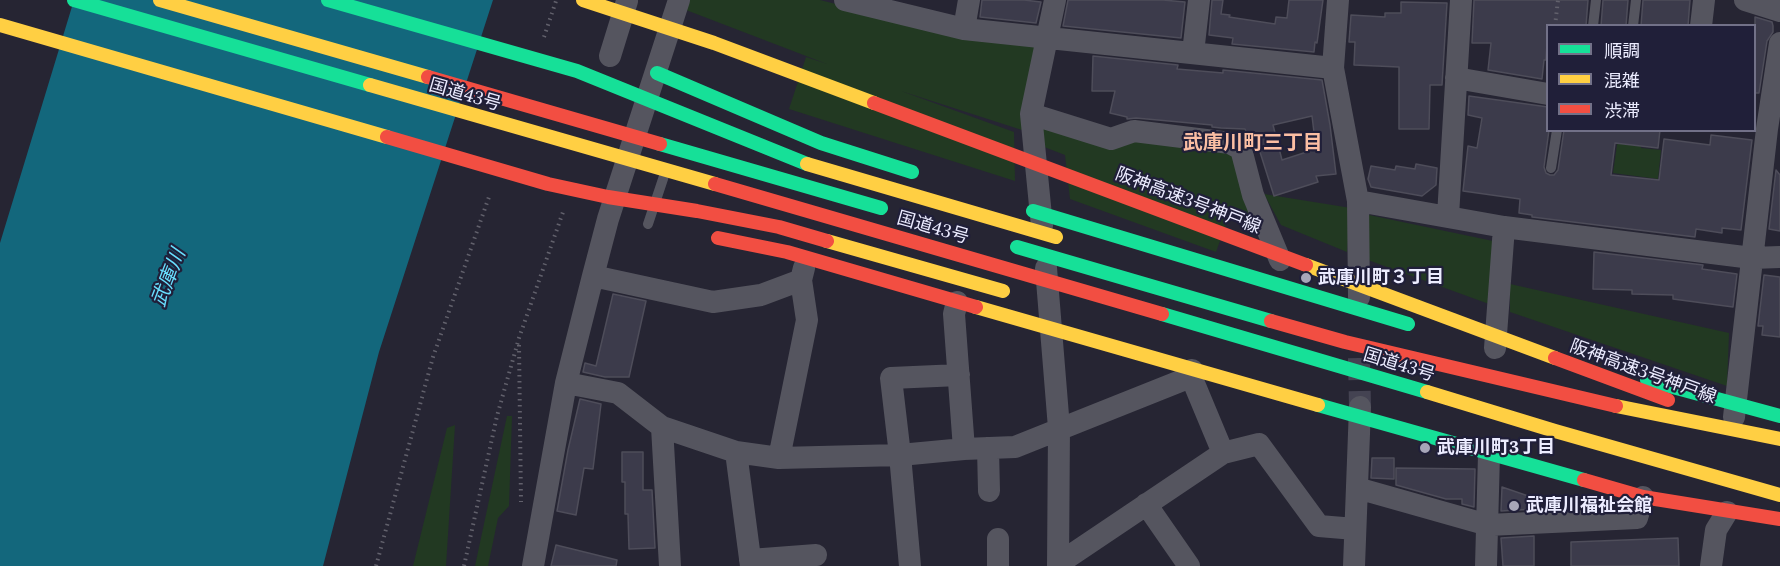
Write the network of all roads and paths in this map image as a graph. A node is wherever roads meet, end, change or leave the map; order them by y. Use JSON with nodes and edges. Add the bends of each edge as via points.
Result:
{"nodes":[{"id":1,"x":74,"y":0,"type":"edge"},
{"id":2,"x":160,"y":0,"type":"edge"},
{"id":3,"x":328,"y":0,"type":"edge"},
{"id":4,"x":556,"y":0,"type":"edge"},
{"id":5,"x":583,"y":0,"type":"edge"},
{"id":6,"x":596,"y":0,"type":"edge"},
{"id":7,"x":627,"y":0,"type":"edge"},
{"id":8,"x":679,"y":0,"type":"edge"},
{"id":9,"x":845,"y":0,"type":"edge"},
{"id":10,"x":969,"y":0,"type":"edge"},
{"id":11,"x":1055,"y":0,"type":"edge"},
{"id":12,"x":1198,"y":0,"type":"edge"},
{"id":13,"x":1338,"y":0,"type":"edge"},
{"id":14,"x":1461,"y":0,"type":"edge"},
{"id":15,"x":1558,"y":0,"type":"edge"},
{"id":16,"x":1596,"y":0,"type":"edge"},
{"id":17,"x":1636,"y":0,"type":"edge"},
{"id":18,"x":1704,"y":0,"type":"edge"},
{"id":19,"x":1745,"y":0,"type":"edge"},
{"id":20,"x":1780,"y":11,"type":"edge"},
{"id":21,"x":1555,"y":24,"type":"edge"},
{"id":22,"x":1593,"y":24,"type":"edge"},
{"id":23,"x":1633,"y":24,"type":"edge"},
{"id":24,"x":1701,"y":24,"type":"edge"},
{"id":25,"x":0,"y":25,"type":"edge"},
{"id":26,"x":964,"y":29,"type":"junction"},
{"id":27,"x":1046,"y":38,"type":"junction"},
{"id":28,"x":1780,"y":43,"type":"edge"},
{"id":29,"x":541,"y":46,"type":"dead end"},
{"id":30,"x":1193,"y":53,"type":"junction"},
{"id":31,"x":610,"y":56,"type":"dead end"},
{"id":32,"x":1333,"y":68,"type":"junction"},
{"id":33,"x":657,"y":73,"type":"junction"},
{"id":34,"x":1456,"y":78,"type":"junction"},
{"id":35,"x":695,"y":89,"type":"junction"},
{"id":36,"x":1546,"y":94,"type":"edge"},
{"id":37,"x":1031,"y":114,"type":"junction"},
{"id":38,"x":683,"y":122,"type":"dead end"},
{"id":39,"x":1767,"y":130,"type":"edge"},
{"id":40,"x":1557,"y":132,"type":"edge"},
{"id":41,"x":679,"y":133,"type":"dead end"},
{"id":42,"x":1551,"y":168,"type":"dead end"},
{"id":43,"x":920,"y":174,"type":"dead end"},
{"id":44,"x":491,"y":191,"type":"dead end"},
{"id":45,"x":1358,"y":201,"type":"junction"},
{"id":46,"x":1019,"y":206,"type":"dead end"},
{"id":47,"x":889,"y":210,"type":"dead end"},
{"id":48,"x":563,"y":211,"type":"dead end"},
{"id":49,"x":1041,"y":213,"type":"junction"},
{"id":50,"x":1448,"y":216,"type":"junction"},
{"id":51,"x":648,"y":224,"type":"dead end"},
{"id":52,"x":1504,"y":227,"type":"junction"},
{"id":53,"x":699,"y":234,"type":"dead end"},
{"id":54,"x":1072,"y":242,"type":"dead end"},
{"id":55,"x":1003,"y":243,"type":"dead end"},
{"id":56,"x":1780,"y":257,"type":"edge"},
{"id":57,"x":1752,"y":258,"type":"junction"},
{"id":58,"x":807,"y":259,"type":"junction"},
{"id":59,"x":593,"y":276,"type":"junction"},
{"id":60,"x":801,"y":280,"type":"junction"},
{"id":61,"x":1292,"y":289,"type":"junction"},
{"id":62,"x":957,"y":302,"type":"junction"},
{"id":63,"x":1065,"y":308,"type":"dead end"},
{"id":64,"x":1359,"y":313,"type":"junction"},
{"id":65,"x":1416,"y":326,"type":"dead end"},
{"id":66,"x":1052,"y":328,"type":"junction"},
{"id":67,"x":1381,"y":336,"type":"dead end"},
{"id":68,"x":519,"y":338,"type":"junction"},
{"id":69,"x":1473,"y":342,"type":"dead end"},
{"id":70,"x":1495,"y":349,"type":"junction"},
{"id":71,"x":1192,"y":370,"type":"junction"},
{"id":72,"x":1477,"y":373,"type":"junction"},
{"id":73,"x":959,"y":375,"type":"junction"},
{"id":74,"x":1330,"y":378,"type":"dead end"},
{"id":75,"x":566,"y":383,"type":"junction"},
{"id":76,"x":1474,"y":406,"type":"junction"},
{"id":77,"x":1360,"y":412,"type":"junction"},
{"id":78,"x":1780,"y":416,"type":"edge"},
{"id":79,"x":1734,"y":417,"type":"junction"},
{"id":80,"x":662,"y":427,"type":"junction"},
{"id":81,"x":1059,"y":428,"type":"junction"},
{"id":82,"x":1780,"y":429,"type":"edge"},
{"id":83,"x":1780,"y":439,"type":"edge"},
{"id":84,"x":988,"y":448,"type":"junction"},
{"id":85,"x":964,"y":449,"type":"junction"},
{"id":86,"x":736,"y":452,"type":"junction"},
{"id":87,"x":1223,"y":453,"type":"junction"},
{"id":88,"x":1489,"y":454,"type":"junction"},
{"id":89,"x":900,"y":455,"type":"junction"},
{"id":90,"x":779,"y":458,"type":"junction"},
{"id":91,"x":1357,"y":488,"type":"junction"},
{"id":92,"x":989,"y":491,"type":"dead end"},
{"id":93,"x":1780,"y":495,"type":"edge"},
{"id":94,"x":1643,"y":497,"type":"junction"},
{"id":95,"x":1146,"y":504,"type":"junction"},
{"id":96,"x":521,"y":506,"type":"dead end"},
{"id":97,"x":1727,"y":512,"type":"junction"},
{"id":98,"x":1780,"y":519,"type":"edge"},
{"id":99,"x":1488,"y":525,"type":"junction"},
{"id":100,"x":1355,"y":529,"type":"junction"},
{"id":101,"x":998,"y":540,"type":"dead end"},
{"id":102,"x":816,"y":555,"type":"dead end"},
{"id":103,"x":751,"y":563,"type":"edge"},
{"id":104,"x":1059,"y":565,"type":"edge"},
{"id":105,"x":376,"y":566,"type":"edge"},
{"id":106,"x":464,"y":566,"type":"edge"},
{"id":107,"x":533,"y":566,"type":"edge"},
{"id":108,"x":670,"y":566,"type":"edge"},
{"id":109,"x":910,"y":566,"type":"edge"},
{"id":110,"x":998,"y":566,"type":"edge"},
{"id":111,"x":1189,"y":566,"type":"edge"},
{"id":112,"x":1354,"y":566,"type":"edge"},
{"id":113,"x":1486,"y":566,"type":"edge"},
{"id":114,"x":1711,"y":566,"type":"edge"}],
"edges":[{"from":1,"to":76,"type":"highway","name":"国道43号"},
{"from":2,"to":47,"type":"highway","name":"国道43号"},
{"from":3,"to":54,"type":"highway","via":[[577,71],[811,165]]},
{"from":4,"to":29,"type":"path"},
{"from":5,"to":83,"type":"highway","name":"阪神高速3号神戸線","via":[[714,43]]},
{"from":6,"to":78,"type":"highway","name":"阪神高速3号神戸線","via":[[711,37],[1503,336]]},
{"from":7,"to":31,"type":"street"},
{"from":8,"to":33,"type":"street"},
{"from":9,"to":26,"type":"street"},
{"from":10,"to":26,"type":"street"},
{"from":11,"to":27,"type":"street"},
{"from":12,"to":30,"type":"street"},
{"from":13,"to":32,"type":"street"},
{"from":14,"to":34,"type":"street"},
{"from":15,"to":21,"type":"path"},
{"from":16,"to":22,"type":"lane"},
{"from":17,"to":23,"type":"lane"},
{"from":18,"to":24,"type":"street"},
{"from":19,"to":20,"type":"street"},
{"from":25,"to":63,"type":"highway","via":[[548,184],[779,227]]},
{"from":26,"to":27,"type":"street"},
{"from":27,"to":30,"type":"street"},
{"from":27,"to":37,"type":"street"},
{"from":28,"to":39,"type":"street"},
{"from":30,"to":32,"type":"street"},
{"from":32,"to":45,"type":"street"},
{"from":33,"to":35,"type":"highway"},
{"from":33,"to":59,"type":"street"},
{"from":34,"to":36,"type":"street"},
{"from":34,"to":50,"type":"street"},
{"from":35,"to":38,"type":"lane"},
{"from":35,"to":43,"type":"highway","via":[[821,143]]},
{"from":37,"to":49,"type":"street"},
{"from":37,"to":61,"type":"street","via":[[1111,139],[1134,131],[1230,143],[1241,149],[1254,195]]},
{"from":39,"to":57,"type":"street"},
{"from":40,"to":42,"type":"lane"},
{"from":41,"to":51,"type":"lane"},
{"from":44,"to":105,"type":"path","via":[[433,357]]},
{"from":45,"to":50,"type":"street"},
{"from":45,"to":64,"type":"street"},
{"from":46,"to":49,"type":"highway"},
{"from":48,"to":68,"type":"path"},
{"from":49,"to":61,"type":"highway"},
{"from":49,"to":66,"type":"street"},
{"from":50,"to":52,"type":"street"},
{"from":52,"to":57,"type":"street"},
{"from":52,"to":70,"type":"street"},
{"from":53,"to":58,"type":"highway"},
{"from":55,"to":72,"type":"highway","name":"国道43号","via":[[1345,342]]},
{"from":56,"to":57,"type":"street"},
{"from":57,"to":79,"type":"street"},
{"from":58,"to":60,"type":"street"},
{"from":58,"to":62,"type":"highway"},
{"from":59,"to":60,"type":"street","via":[[713,302],[761,295]]},
{"from":59,"to":75,"type":"street"},
{"from":60,"to":90,"type":"street","via":[[807,320]]},
{"from":61,"to":64,"type":"highway"},
{"from":62,"to":66,"type":"highway"},
{"from":62,"to":73,"type":"street","via":[[954,314]]},
{"from":64,"to":65,"type":"highway"},
{"from":66,"to":71,"type":"highway"},
{"from":66,"to":81,"type":"street"},
{"from":67,"to":72,"type":"highway"},
{"from":68,"to":96,"type":"path"},
{"from":68,"to":106,"type":"path","via":[[497,416]]},
{"from":69,"to":70,"type":"highway"},
{"from":70,"to":79,"type":"highway"},
{"from":71,"to":77,"type":"highway"},
{"from":71,"to":81,"type":"street","via":[[1183,381]]},
{"from":71,"to":87,"type":"street"},
{"from":72,"to":83,"type":"highway","name":"国道43号"},
{"from":73,"to":85,"type":"street"},
{"from":73,"to":89,"type":"street","via":[[891,378]]},
{"from":74,"to":76,"type":"highway"},
{"from":75,"to":80,"type":"street","via":[[618,393]]},
{"from":75,"to":107,"type":"street"},
{"from":76,"to":93,"type":"highway","name":"国道43号"},
{"from":77,"to":88,"type":"highway"},
{"from":77,"to":91,"type":"street"},
{"from":79,"to":82,"type":"highway"},
{"from":80,"to":86,"type":"street"},
{"from":80,"to":108,"type":"street"},
{"from":81,"to":84,"type":"street","via":[[1015,447]]},
{"from":81,"to":104,"type":"street"},
{"from":84,"to":85,"type":"street"},
{"from":84,"to":92,"type":"street"},
{"from":85,"to":89,"type":"street"},
{"from":86,"to":90,"type":"street"},
{"from":86,"to":103,"type":"street"},
{"from":87,"to":95,"type":"street"},
{"from":87,"to":100,"type":"street","via":[[1259,444],[1319,526]]},
{"from":88,"to":94,"type":"highway"},
{"from":88,"to":99,"type":"street"},
{"from":89,"to":90,"type":"street"},
{"from":89,"to":109,"type":"street"},
{"from":91,"to":99,"type":"street"},
{"from":91,"to":100,"type":"street"},
{"from":94,"to":97,"type":"highway"},
{"from":94,"to":99,"type":"street","via":[[1636,518]]},
{"from":95,"to":104,"type":"street"},
{"from":95,"to":111,"type":"street"},
{"from":97,"to":98,"type":"highway"},
{"from":97,"to":114,"type":"street","via":[[1716,530]]},
{"from":99,"to":113,"type":"street"},
{"from":100,"to":112,"type":"street"},
{"from":101,"to":110,"type":"street"},
{"from":102,"to":103,"type":"street"}]}
